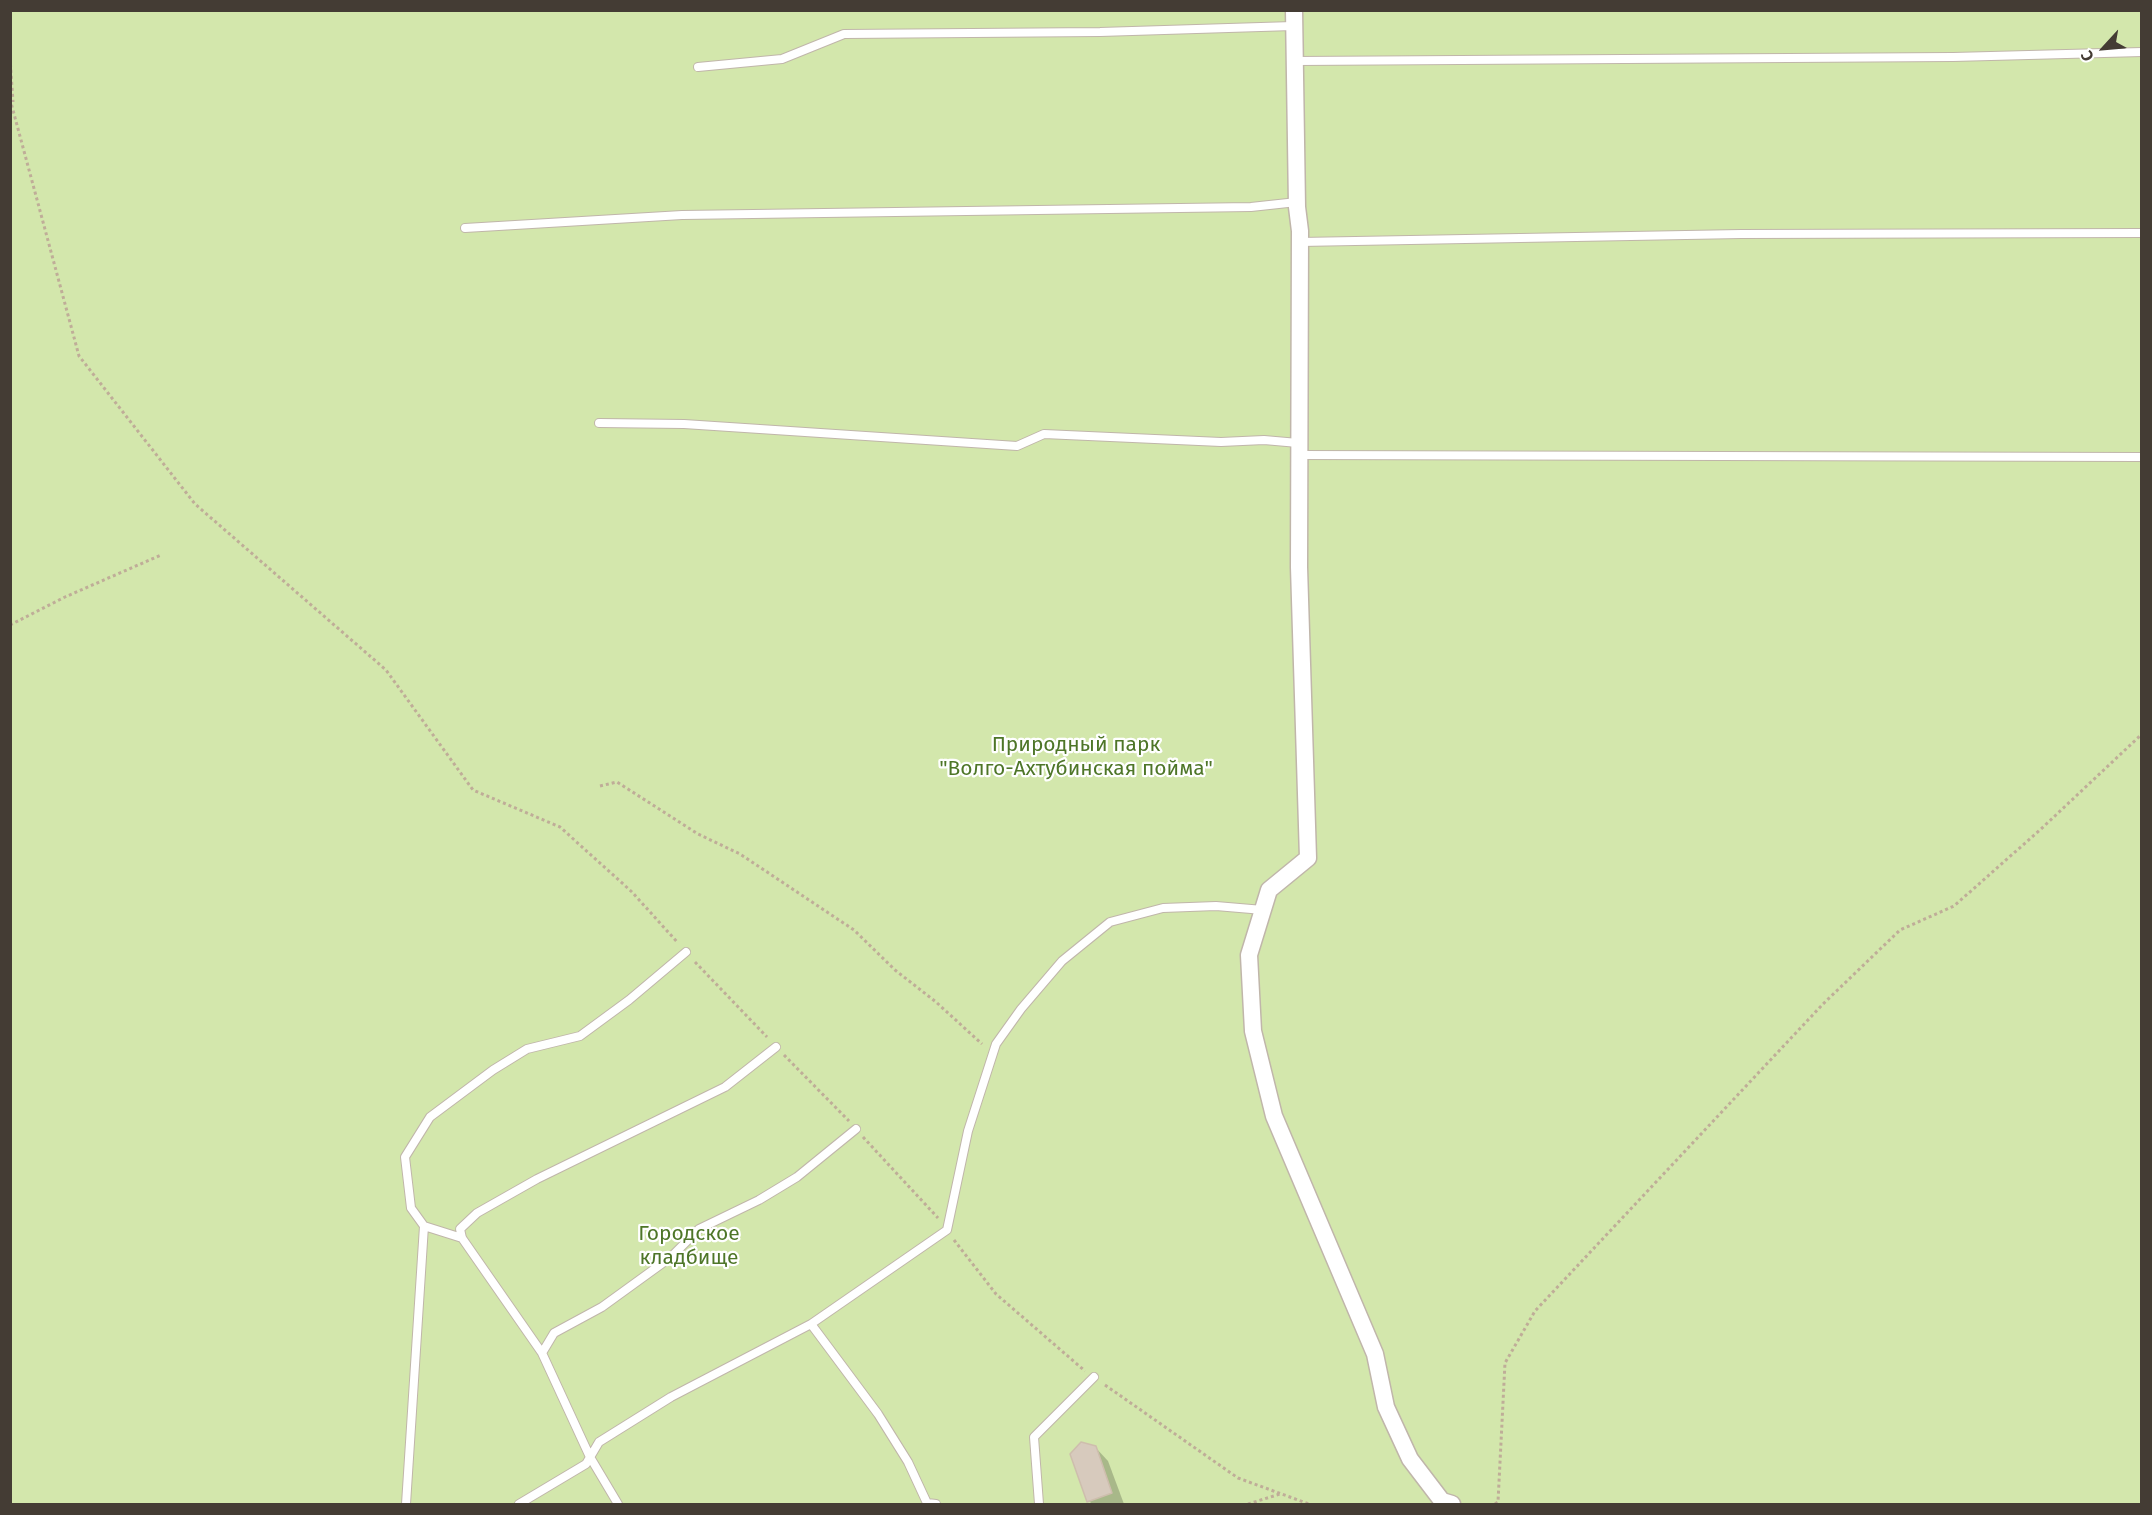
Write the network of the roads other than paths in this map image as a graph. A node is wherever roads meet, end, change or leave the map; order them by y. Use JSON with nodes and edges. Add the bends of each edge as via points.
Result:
{"nodes":[{"id":1,"x":1293,"y":18,"type":"edge"},
{"id":2,"x":2142,"y":52,"type":"edge"},
{"id":3,"x":1296,"y":61,"type":"junction"},
{"id":4,"x":699,"y":67,"type":"dead end"},
{"id":5,"x":1297,"y":202,"type":"junction"},
{"id":6,"x":465,"y":228,"type":"dead end"},
{"id":7,"x":2142,"y":232,"type":"edge"},
{"id":8,"x":1300,"y":242,"type":"junction"},
{"id":9,"x":599,"y":423,"type":"dead end"},
{"id":10,"x":1298,"y":449,"type":"junction"},
{"id":11,"x":2142,"y":457,"type":"edge"},
{"id":12,"x":1263,"y":910,"type":"junction"},
{"id":13,"x":686,"y":952,"type":"road end"},
{"id":14,"x":776,"y":1047,"type":"road end"},
{"id":15,"x":856,"y":1129,"type":"road end"},
{"id":16,"x":424,"y":1226,"type":"junction"},
{"id":17,"x":462,"y":1238,"type":"junction"},
{"id":18,"x":811,"y":1324,"type":"junction"},
{"id":19,"x":542,"y":1353,"type":"junction"},
{"id":20,"x":1094,"y":1377,"type":"road end"},
{"id":21,"x":590,"y":1457,"type":"junction"},
{"id":22,"x":406,"y":1504,"type":"edge"},
{"id":23,"x":519,"y":1504,"type":"edge"},
{"id":24,"x":618,"y":1504,"type":"edge"},
{"id":25,"x":936,"y":1504,"type":"edge"},
{"id":26,"x":1039,"y":1504,"type":"edge"},
{"id":27,"x":1452,"y":1504,"type":"edge"}],
"edges":[{"from":1,"to":3,"type":"street"},
{"from":1,"to":4,"type":"lane","via":[[1100,32],[844,34],[782,59]]},
{"from":2,"to":3,"type":"lane"},
{"from":3,"to":5,"type":"street"},
{"from":5,"to":6,"type":"lane","via":[[1251,207],[682,215]]},
{"from":5,"to":8,"type":"street"},
{"from":7,"to":8,"type":"lane"},
{"from":8,"to":10,"type":"street"},
{"from":9,"to":10,"type":"lane","via":[[684,424],[1017,446],[1044,434],[1221,442],[1264,440]]},
{"from":10,"to":11,"type":"lane"},
{"from":10,"to":12,"type":"street","via":[[1308,858],[1270,887]]},
{"from":12,"to":18,"type":"lane","via":[[1216,906],[1163,908],[1110,922],[1062,961],[992,1053],[957,1176],[947,1230]]},
{"from":12,"to":27,"type":"street","via":[[1250,955],[1253,1031],[1274,1116],[1375,1354],[1386,1407],[1408,1456],[1442,1501]]},
{"from":13,"to":16,"type":"lane","via":[[580,1035],[527,1049],[430,1117],[405,1156],[411,1208]]},
{"from":14,"to":17,"type":"lane","via":[[724,1087],[537,1179],[477,1213],[460,1229]]},
{"from":15,"to":19,"type":"lane","via":[[797,1177],[699,1229],[671,1257],[602,1306],[554,1333]]},
{"from":16,"to":17,"type":"lane"},
{"from":16,"to":22,"type":"lane"},
{"from":17,"to":19,"type":"lane"},
{"from":18,"to":21,"type":"lane","via":[[671,1397],[599,1442]]},
{"from":18,"to":25,"type":"lane","via":[[878,1414],[908,1461],[927,1503]]},
{"from":19,"to":21,"type":"lane"},
{"from":20,"to":26,"type":"lane","via":[[1034,1437]]},
{"from":21,"to":23,"type":"lane","via":[[586,1464]]},
{"from":21,"to":24,"type":"lane"}]}
